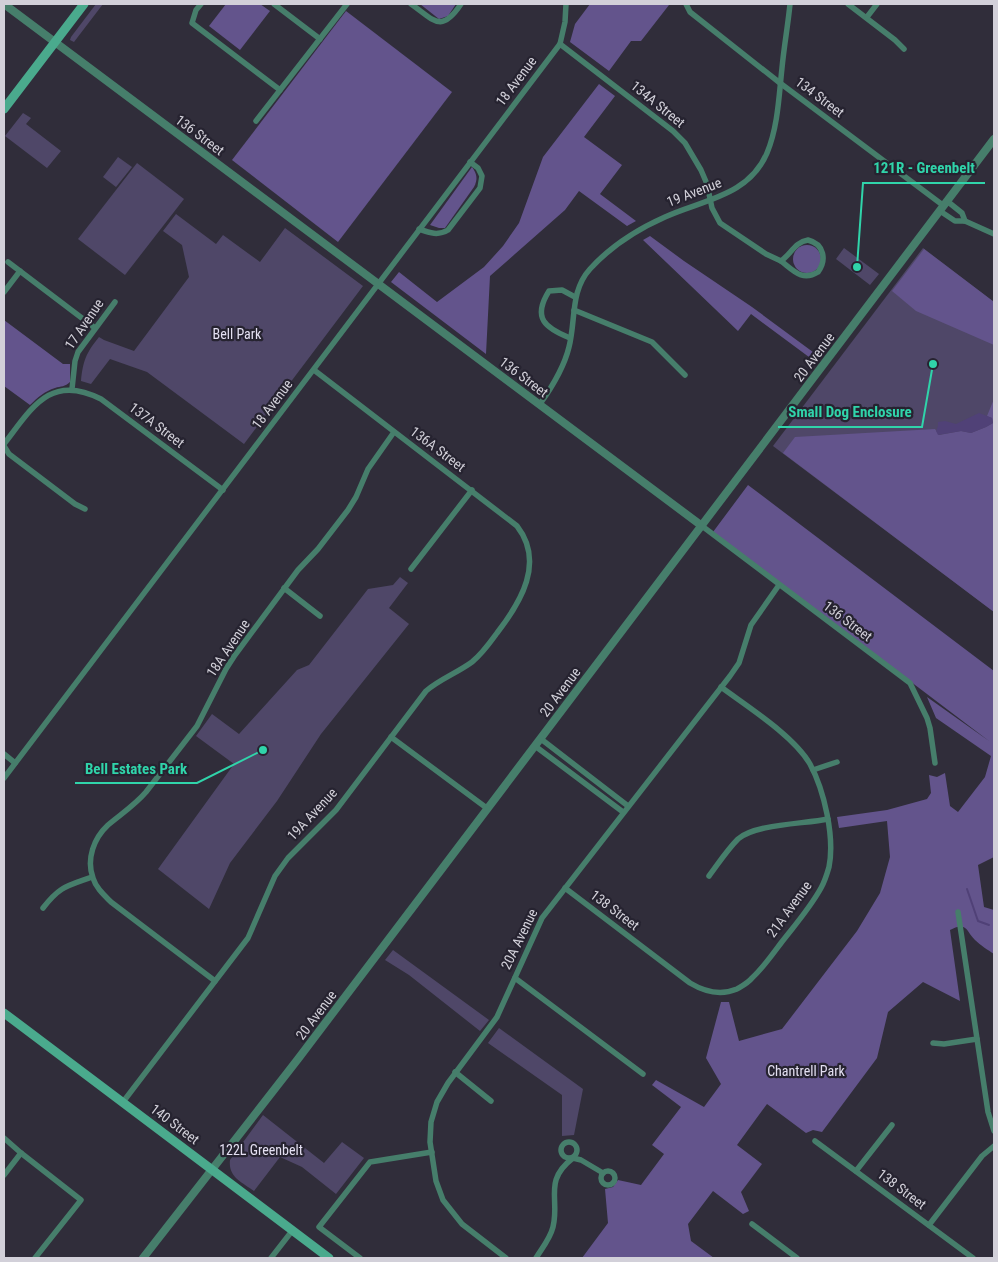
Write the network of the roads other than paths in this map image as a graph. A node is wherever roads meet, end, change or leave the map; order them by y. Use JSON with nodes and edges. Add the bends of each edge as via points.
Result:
{"nodes":[{"id":1,"x":4,"y":4,"type":"edge"},
{"id":2,"x":84,"y":4,"type":"edge"},
{"id":3,"x":200,"y":4,"type":"edge"},
{"id":4,"x":274,"y":4,"type":"edge"},
{"id":5,"x":347,"y":4,"type":"edge"},
{"id":6,"x":411,"y":4,"type":"edge"},
{"id":7,"x":461,"y":4,"type":"edge"},
{"id":8,"x":566,"y":4,"type":"edge"},
{"id":9,"x":686,"y":4,"type":"edge"},
{"id":10,"x":790,"y":4,"type":"edge"},
{"id":11,"x":848,"y":4,"type":"edge"},
{"id":12,"x":877,"y":4,"type":"edge"},
{"id":13,"x":856,"y":6,"type":"edge"},
{"id":14,"x":867,"y":17,"type":"junction"},
{"id":15,"x":320,"y":39,"type":"junction"},
{"id":16,"x":54,"y":42,"type":"junction"},
{"id":17,"x":560,"y":44,"type":"junction"},
{"id":18,"x":904,"y":49,"type":"dead end"},
{"id":19,"x":780,"y":83,"type":"junction"},
{"id":20,"x":280,"y":90,"type":"junction"},
{"id":21,"x":4,"y":109,"type":"edge"},
{"id":22,"x":256,"y":121,"type":"dead end"},
{"id":23,"x":994,"y":139,"type":"edge"},
{"id":24,"x":470,"y":162,"type":"junction"},
{"id":25,"x":710,"y":201,"type":"junction"},
{"id":26,"x":944,"y":206,"type":"junction"},
{"id":27,"x":965,"y":221,"type":"junction"},
{"id":28,"x":419,"y":229,"type":"junction"},
{"id":29,"x":994,"y":234,"type":"edge"},
{"id":30,"x":780,"y":261,"type":"junction"},
{"id":31,"x":8,"y":262,"type":"dead end"},
{"id":32,"x":20,"y":271,"type":"junction"},
{"id":33,"x":379,"y":284,"type":"junction"},
{"id":34,"x":4,"y":292,"type":"edge"},
{"id":35,"x":575,"y":297,"type":"junction"},
{"id":36,"x":115,"y":302,"type":"dead end"},
{"id":37,"x":574,"y":310,"type":"junction"},
{"id":38,"x":95,"y":328,"type":"junction"},
{"id":39,"x":570,"y":338,"type":"junction"},
{"id":40,"x":314,"y":370,"type":"junction"},
{"id":41,"x":684,"y":375,"type":"dead end"},
{"id":42,"x":72,"y":389,"type":"junction"},
{"id":43,"x":540,"y":404,"type":"junction"},
{"id":44,"x":394,"y":432,"type":"junction"},
{"id":45,"x":4,"y":445,"type":"edge"},
{"id":46,"x":223,"y":490,"type":"junction"},
{"id":47,"x":472,"y":490,"type":"junction"},
{"id":48,"x":85,"y":509,"type":"dead end"},
{"id":49,"x":702,"y":526,"type":"junction"},
{"id":50,"x":530,"y":559,"type":"joint"},
{"id":51,"x":410,"y":569,"type":"dead end"},
{"id":52,"x":778,"y":585,"type":"junction"},
{"id":53,"x":284,"y":588,"type":"junction"},
{"id":54,"x":320,"y":616,"type":"dead end"},
{"id":55,"x":721,"y":688,"type":"junction"},
{"id":56,"x":390,"y":737,"type":"junction"},
{"id":57,"x":541,"y":739,"type":"junction"},
{"id":58,"x":535,"y":746,"type":"junction"},
{"id":59,"x":4,"y":754,"type":"edge"},
{"id":60,"x":837,"y":762,"type":"dead end"},
{"id":61,"x":15,"y":763,"type":"junction"},
{"id":62,"x":935,"y":764,"type":"dead end"},
{"id":63,"x":813,"y":770,"type":"junction"},
{"id":64,"x":4,"y":778,"type":"edge"},
{"id":65,"x":592,"y":778,"type":"junction"},
{"id":66,"x":587,"y":785,"type":"junction"},
{"id":67,"x":628,"y":806,"type":"junction"},
{"id":68,"x":488,"y":809,"type":"junction"},
{"id":69,"x":623,"y":812,"type":"junction"},
{"id":70,"x":828,"y":819,"type":"junction"},
{"id":71,"x":709,"y":876,"type":"dead end"},
{"id":72,"x":92,"y":877,"type":"junction"},
{"id":73,"x":565,"y":888,"type":"junction"},
{"id":74,"x":43,"y":908,"type":"dead end"},
{"id":75,"x":958,"y":912,"type":"dead end"},
{"id":76,"x":514,"y":978,"type":"junction"},
{"id":77,"x":215,"y":981,"type":"junction"},
{"id":78,"x":727,"y":992,"type":"joint"},
{"id":79,"x":4,"y":1013,"type":"edge"},
{"id":80,"x":977,"y":1039,"type":"junction"},
{"id":81,"x":933,"y":1043,"type":"dead end"},
{"id":82,"x":455,"y":1072,"type":"junction"},
{"id":83,"x":643,"y":1074,"type":"dead end"},
{"id":84,"x":491,"y":1101,"type":"dead end"},
{"id":85,"x":123,"y":1102,"type":"junction"},
{"id":86,"x":892,"y":1125,"type":"dead end"},
{"id":87,"x":994,"y":1131,"type":"edge"},
{"id":88,"x":4,"y":1138,"type":"edge"},
{"id":89,"x":815,"y":1142,"type":"dead end"},
{"id":90,"x":994,"y":1146,"type":"edge"},
{"id":91,"x":432,"y":1152,"type":"junction"},
{"id":92,"x":21,"y":1153,"type":"junction"},
{"id":93,"x":213,"y":1170,"type":"junction"},
{"id":94,"x":856,"y":1171,"type":"junction"},
{"id":95,"x":604,"y":1173,"type":"dead end"},
{"id":96,"x":4,"y":1175,"type":"edge"},
{"id":97,"x":752,"y":1224,"type":"dead end"},
{"id":98,"x":929,"y":1225,"type":"junction"},
{"id":99,"x":292,"y":1231,"type":"junction"},
{"id":100,"x":35,"y":1258,"type":"edge"},
{"id":101,"x":143,"y":1258,"type":"edge"},
{"id":102,"x":271,"y":1258,"type":"edge"},
{"id":103,"x":330,"y":1258,"type":"edge"},
{"id":104,"x":360,"y":1258,"type":"edge"},
{"id":105,"x":506,"y":1258,"type":"edge"},
{"id":106,"x":536,"y":1258,"type":"edge"},
{"id":107,"x":797,"y":1258,"type":"edge"},
{"id":108,"x":973,"y":1258,"type":"edge"}],
"edges":[{"from":1,"to":16,"type":"street","name":"136 Street"},
{"from":2,"to":16,"type":"main road"},
{"from":3,"to":20,"type":"street","via":[[192,23]]},
{"from":4,"to":15,"type":"street"},
{"from":5,"to":15,"type":"street"},
{"from":6,"to":7,"type":"street","via":[[436,22],[444,22]]},
{"from":8,"to":17,"type":"street"},
{"from":9,"to":19,"type":"street","name":"134 Street","via":[[690,12]]},
{"from":10,"to":19,"type":"street"},
{"from":11,"to":13,"type":"street"},
{"from":12,"to":14,"type":"street"},
{"from":13,"to":14,"type":"street"},
{"from":14,"to":18,"type":"street"},
{"from":15,"to":20,"type":"street"},
{"from":16,"to":21,"type":"main road"},
{"from":16,"to":33,"type":"street","name":"136 Street"},
{"from":17,"to":24,"type":"street","name":"18 Avenue"},
{"from":17,"to":25,"type":"street","name":"134A Street","via":[[685,143],[701,170]]},
{"from":19,"to":25,"type":"street","name":"19 Avenue","via":[[772,136],[760,168],[746,182]]},
{"from":19,"to":26,"type":"street","name":"134 Street"},
{"from":20,"to":22,"type":"street"},
{"from":23,"to":26,"type":"street","name":"20 Avenue"},
{"from":24,"to":28,"type":"street","name":"18 Avenue"},
{"from":24,"to":28,"type":"street","via":[[482,176],[480,188],[448,230],[441,234]]},
{"from":25,"to":30,"type":"street","name":"134A Street","via":[[720,223]]},
{"from":25,"to":35,"type":"street","name":"19 Avenue","via":[[662,218],[633,234],[590,269]]},
{"from":26,"to":27,"type":"street","name":"134 Street","via":[[962,213]]},
{"from":26,"to":27,"type":"street","name":"134 Street","via":[[955,221]]},
{"from":26,"to":49,"type":"street","name":"20 Avenue"},
{"from":27,"to":29,"type":"street","name":"134 Street"},
{"from":28,"to":33,"type":"street","name":"18 Avenue"},
{"from":30,"to":30,"type":"street","name":"134A Street","via":[[806,277],[822,267],[824,254],[818,244],[803,241]]},
{"from":31,"to":32,"type":"street"},
{"from":32,"to":34,"type":"street"},
{"from":32,"to":38,"type":"street"},
{"from":33,"to":40,"type":"street","name":"18 Avenue"},
{"from":33,"to":43,"type":"street","name":"136 Street"},
{"from":35,"to":37,"type":"street","name":"19 Avenue"},
{"from":35,"to":39,"type":"street","via":[[562,290],[548,291],[540,313],[546,325]]},
{"from":36,"to":38,"type":"street","name":"17 Avenue"},
{"from":37,"to":39,"type":"street","name":"19 Avenue"},
{"from":37,"to":41,"type":"street","via":[[652,342]]},
{"from":38,"to":42,"type":"street","name":"17 Avenue","via":[[75,361]]},
{"from":39,"to":43,"type":"street","name":"19 Avenue","via":[[563,365]]},
{"from":40,"to":44,"type":"street","name":"136A Street"},
{"from":40,"to":46,"type":"street","name":"18 Avenue"},
{"from":42,"to":45,"type":"street","via":[[55,392],[41,400]]},
{"from":42,"to":46,"type":"street","name":"137A Street","via":[[101,399]]},
{"from":43,"to":49,"type":"street","name":"136 Street"},
{"from":44,"to":47,"type":"street","name":"136A Street"},
{"from":44,"to":53,"type":"street","name":"18A Avenue","via":[[368,469],[348,510]]},
{"from":45,"to":48,"type":"street","via":[[9,454]]},
{"from":46,"to":61,"type":"street","name":"18 Avenue"},
{"from":47,"to":50,"type":"street","name":"136A Street","via":[[517,526],[527,541]]},
{"from":47,"to":51,"type":"street"},
{"from":49,"to":52,"type":"street","name":"136 Street"},
{"from":49,"to":57,"type":"street","name":"20 Avenue"},
{"from":50,"to":56,"type":"street","name":"19A Avenue","via":[[528,577],[518,604],[487,647],[471,663],[426,691]]},
{"from":52,"to":55,"type":"street","name":"20A Avenue","via":[[756,616],[739,663]]},
{"from":52,"to":62,"type":"street","name":"136 Street","via":[[910,682],[927,718]]},
{"from":53,"to":54,"type":"street"},
{"from":53,"to":72,"type":"street","name":"18A Avenue","via":[[226,669],[197,726],[138,802],[106,826],[96,839],[90,858]]},
{"from":55,"to":63,"type":"street","via":[[792,741]]},
{"from":55,"to":67,"type":"street","name":"20A Avenue"},
{"from":56,"to":68,"type":"street"},
{"from":56,"to":77,"type":"street","name":"19A Avenue","via":[[336,810],[288,858],[275,876],[248,938]]},
{"from":57,"to":58,"type":"street","name":"20 Avenue"},
{"from":57,"to":65,"type":"street"},
{"from":58,"to":66,"type":"street"},
{"from":58,"to":68,"type":"street","name":"20 Avenue"},
{"from":59,"to":61,"type":"street"},
{"from":60,"to":63,"type":"street"},
{"from":61,"to":64,"type":"street","name":"18 Avenue"},
{"from":63,"to":70,"type":"street"},
{"from":65,"to":66,"type":"street"},
{"from":65,"to":67,"type":"street"},
{"from":66,"to":69,"type":"street"},
{"from":67,"to":69,"type":"street","name":"20A Avenue"},
{"from":68,"to":93,"type":"street","name":"20 Avenue"},
{"from":69,"to":73,"type":"street","name":"20A Avenue"},
{"from":70,"to":71,"type":"street","via":[[762,829],[744,835],[730,847]]},
{"from":70,"to":78,"type":"street","name":"21A Avenue","via":[[831,845],[822,886],[758,973],[744,985]]},
{"from":72,"to":74,"type":"street","via":[[63,887]]},
{"from":72,"to":77,"type":"street","via":[[111,902]]},
{"from":73,"to":76,"type":"street","name":"20A Avenue","via":[[538,924]]},
{"from":73,"to":78,"type":"street","name":"138 Street","via":[[690,983],[710,992]]},
{"from":75,"to":80,"type":"street"},
{"from":76,"to":82,"type":"street","name":"20A Avenue","via":[[497,1017]]},
{"from":76,"to":83,"type":"street"},
{"from":77,"to":85,"type":"street","name":"19A Avenue"},
{"from":79,"to":85,"type":"main road","name":"140 Street"},
{"from":80,"to":81,"type":"street"},
{"from":80,"to":87,"type":"street"},
{"from":82,"to":84,"type":"street"},
{"from":82,"to":91,"type":"street","name":"20A Avenue","via":[[434,1111],[430,1131]]},
{"from":85,"to":93,"type":"main road","name":"140 Street"},
{"from":86,"to":94,"type":"street"},
{"from":88,"to":92,"type":"street"},
{"from":89,"to":94,"type":"street","name":"138 Street"},
{"from":90,"to":98,"type":"street","via":[[982,1156]]},
{"from":91,"to":104,"type":"street","via":[[370,1162],[319,1227]]},
{"from":91,"to":105,"type":"street","name":"20A Avenue","via":[[436,1181],[451,1212]]},
{"from":92,"to":96,"type":"street"},
{"from":92,"to":100,"type":"street","via":[[81,1200]]},
{"from":93,"to":99,"type":"main road","name":"140 Street"},
{"from":93,"to":101,"type":"street","name":"20 Avenue"},
{"from":94,"to":98,"type":"street","name":"138 Street"},
{"from":95,"to":106,"type":"street","via":[[581,1160],[573,1158],[566,1163],[557,1178],[553,1196],[555,1216],[550,1236]]},
{"from":97,"to":107,"type":"street"},
{"from":98,"to":108,"type":"street","name":"138 Street"},
{"from":99,"to":102,"type":"street"},
{"from":99,"to":103,"type":"main road","name":"140 Street"}]}
